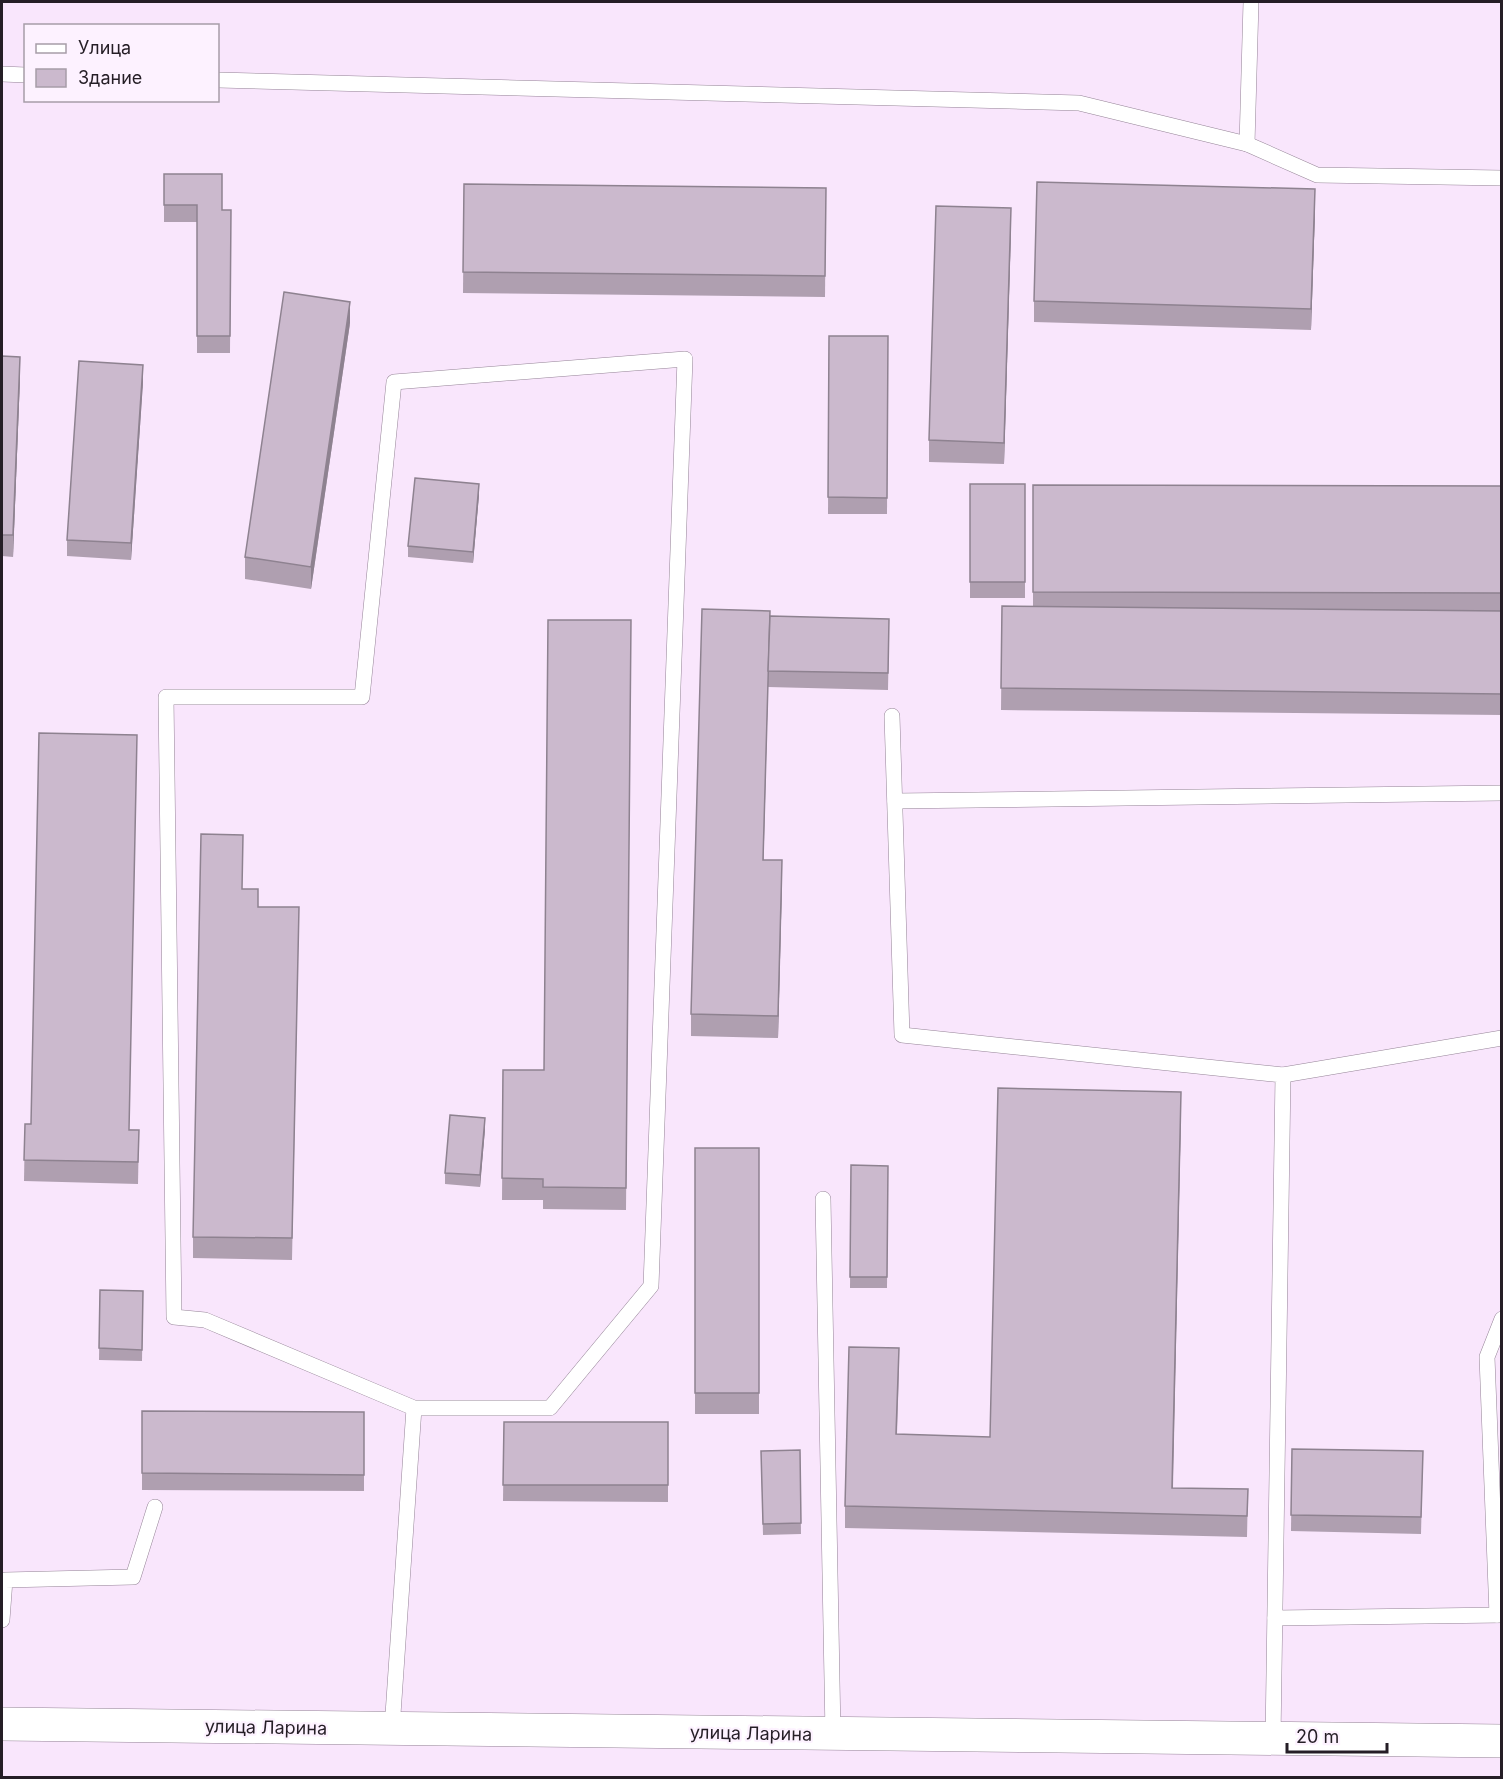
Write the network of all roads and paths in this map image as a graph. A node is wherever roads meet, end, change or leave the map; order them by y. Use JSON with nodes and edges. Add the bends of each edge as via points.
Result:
{"nodes":[{"id":1,"x":1251,"y":2,"type":"edge"},
{"id":2,"x":2,"y":74,"type":"edge"},
{"id":3,"x":24,"y":75,"type":"edge"},
{"id":4,"x":219,"y":80,"type":"edge"},
{"id":5,"x":1247,"y":144,"type":"junction"},
{"id":6,"x":1502,"y":178,"type":"edge"},
{"id":7,"x":892,"y":716,"type":"dead end"},
{"id":8,"x":1502,"y":793,"type":"edge"},
{"id":9,"x":895,"y":801,"type":"junction"},
{"id":10,"x":1502,"y":1038,"type":"edge"},
{"id":11,"x":1283,"y":1075,"type":"junction"},
{"id":12,"x":824,"y":1199,"type":"dead end"},
{"id":13,"x":1502,"y":1319,"type":"edge"},
{"id":14,"x":414,"y":1408,"type":"junction"},
{"id":15,"x":155,"y":1508,"type":"dead end"},
{"id":16,"x":1499,"y":1615,"type":"edge"},
{"id":17,"x":1275,"y":1618,"type":"junction"},
{"id":18,"x":2,"y":1620,"type":"edge"},
{"id":19,"x":2,"y":1724,"type":"edge"},
{"id":20,"x":392,"y":1729,"type":"junction"},
{"id":21,"x":833,"y":1734,"type":"junction"},
{"id":22,"x":1273,"y":1739,"type":"junction"},
{"id":23,"x":1502,"y":1742,"type":"edge"}],
"edges":[{"from":1,"to":5,"type":"lane"},
{"from":2,"to":3,"type":"lane"},
{"from":4,"to":5,"type":"lane","via":[[1079,102]]},
{"from":5,"to":6,"type":"lane","via":[[1317,174]]},
{"from":7,"to":9,"type":"lane"},
{"from":8,"to":9,"type":"lane"},
{"from":9,"to":11,"type":"lane","via":[[902,1035]]},
{"from":10,"to":11,"type":"lane"},
{"from":11,"to":17,"type":"lane"},
{"from":12,"to":21,"type":"lane"},
{"from":13,"to":16,"type":"lane","via":[[1487,1357]]},
{"from":14,"to":14,"type":"lane","via":[[205,1320],[174,1317],[166,697],[362,697],[394,382],[685,359],[651,1286],[550,1408]]},
{"from":14,"to":20,"type":"lane"},
{"from":15,"to":18,"type":"lane","via":[[133,1577],[5,1580]]},
{"from":16,"to":17,"type":"lane"},
{"from":17,"to":22,"type":"lane"},
{"from":19,"to":20,"type":"street","name":"улица Ларина"},
{"from":20,"to":21,"type":"street","name":"улица Ларина"},
{"from":21,"to":22,"type":"street","name":"улица Ларина"},
{"from":22,"to":23,"type":"street","name":"улица Ларина"}]}
